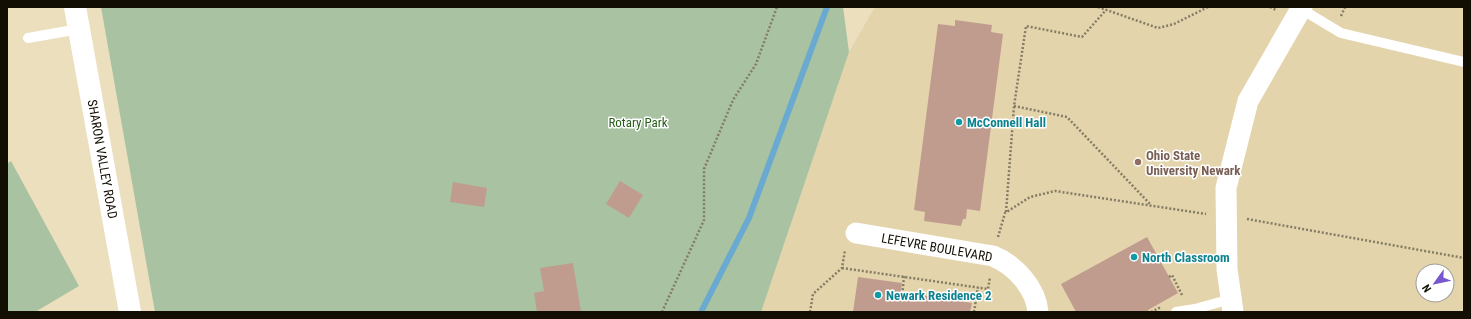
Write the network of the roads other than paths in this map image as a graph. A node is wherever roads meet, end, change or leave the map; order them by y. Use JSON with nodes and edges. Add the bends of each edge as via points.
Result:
{"nodes":[{"id":1,"x":75,"y":7,"type":"edge"},
{"id":2,"x":1301,"y":8,"type":"edge"},
{"id":3,"x":80,"y":29,"type":"junction"},
{"id":4,"x":28,"y":38,"type":"dead end"},
{"id":5,"x":1464,"y":62,"type":"edge"},
{"id":6,"x":850,"y":241,"type":"road end"},
{"id":7,"x":1232,"y":305,"type":"edge"},
{"id":8,"x":130,"y":312,"type":"edge"},
{"id":9,"x":1038,"y":312,"type":"edge"},
{"id":10,"x":1176,"y":312,"type":"edge"}],
"edges":[{"from":1,"to":3,"type":"street","name":"SHARON VALLEY ROAD"},
{"from":2,"to":5,"type":"lane","via":[[1341,33]]},
{"from":2,"to":7,"type":"street","via":[[1248,100],[1226,188],[1227,269]]},
{"from":3,"to":4,"type":"lane"},
{"from":3,"to":8,"type":"street","name":"SHARON VALLEY ROAD"},
{"from":6,"to":9,"type":"street","name":"LEFEVRE BOULEVARD","via":[[999,258],[1016,271],[1031,288]]},
{"from":7,"to":10,"type":"lane"}]}
